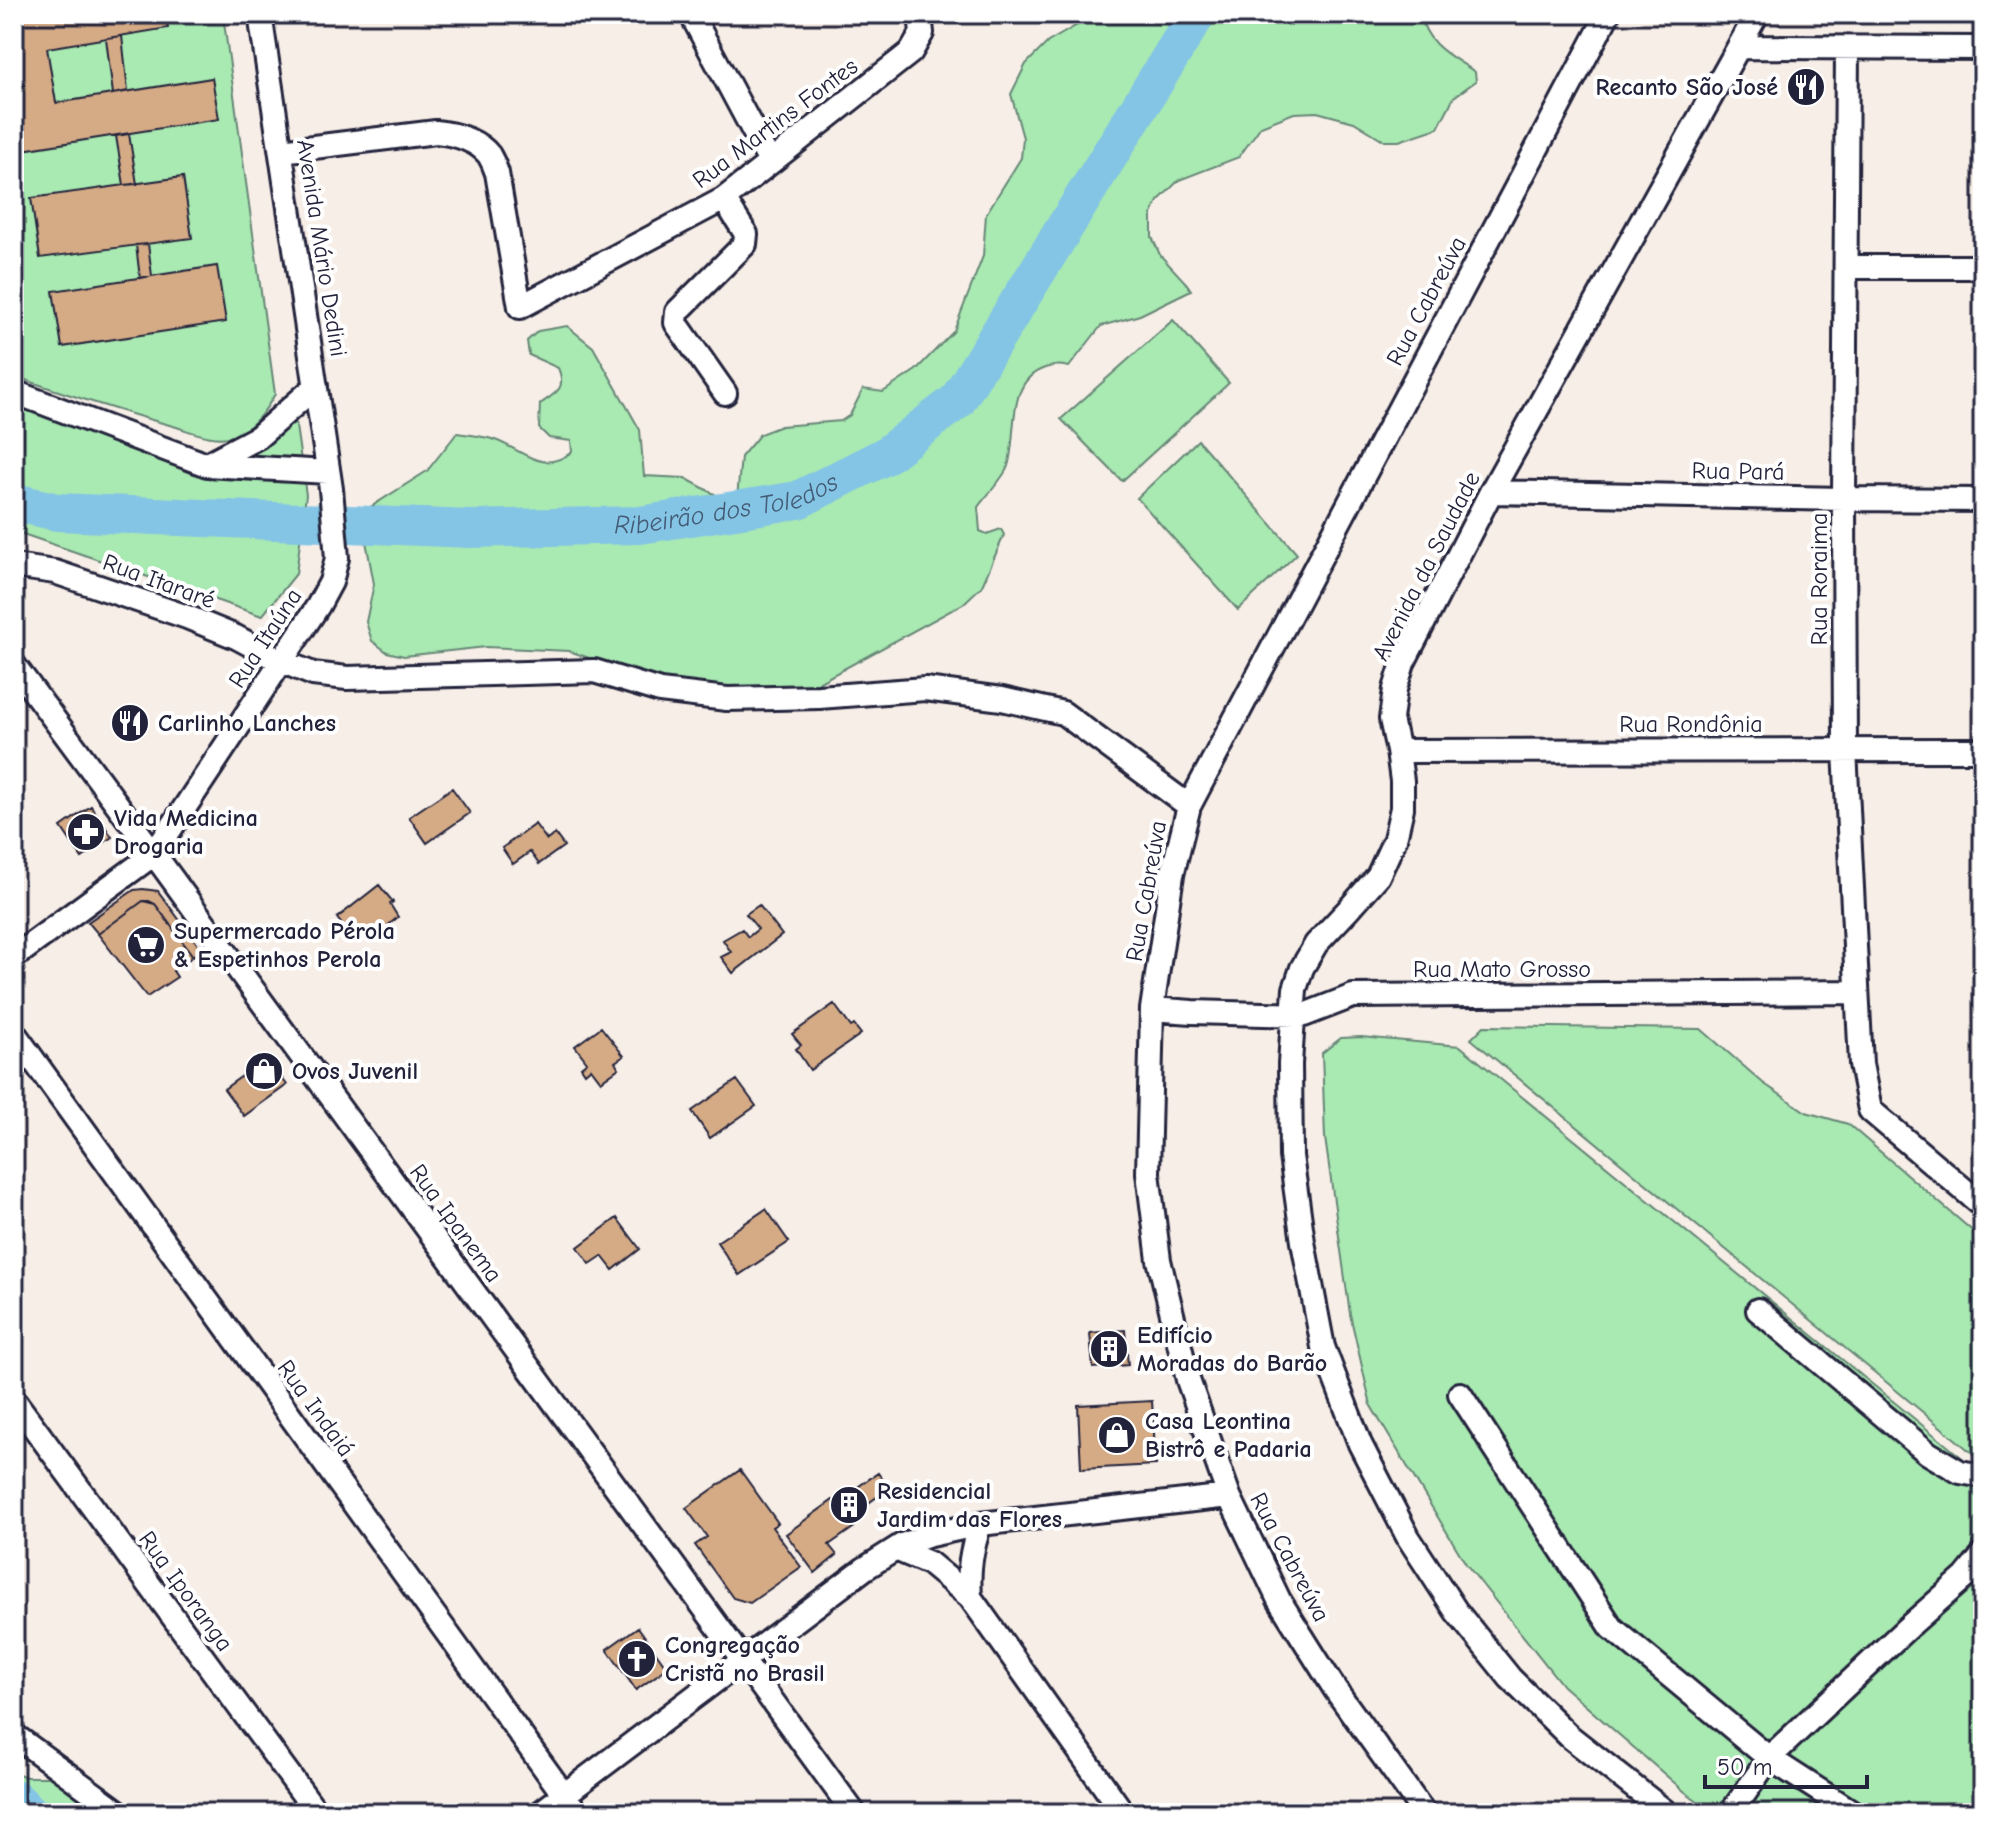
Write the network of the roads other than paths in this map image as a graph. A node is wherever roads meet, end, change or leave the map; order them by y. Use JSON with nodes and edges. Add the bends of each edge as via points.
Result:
{"nodes":[{"id":1,"x":260,"y":14,"type":"edge"},
{"id":2,"x":691,"y":14,"type":"edge"},
{"id":3,"x":1608,"y":14,"type":"edge"},
{"id":4,"x":1757,"y":14,"type":"edge"},
{"id":5,"x":921,"y":23,"type":"edge"},
{"id":6,"x":1740,"y":47,"type":"junction"},
{"id":7,"x":1847,"y":48,"type":"junction"},
{"id":8,"x":1983,"y":48,"type":"edge"},
{"id":9,"x":281,"y":151,"type":"junction"},
{"id":10,"x":770,"y":162,"type":"junction"},
{"id":11,"x":724,"y":199,"type":"junction"},
{"id":12,"x":1846,"y":267,"type":"junction"},
{"id":13,"x":1983,"y":267,"type":"edge"},
{"id":14,"x":316,"y":386,"type":"junction"},
{"id":15,"x":14,"y":392,"type":"edge"},
{"id":16,"x":725,"y":393,"type":"dead end"},
{"id":17,"x":207,"y":465,"type":"junction"},
{"id":18,"x":329,"y":481,"type":"junction"},
{"id":19,"x":1491,"y":492,"type":"junction"},
{"id":20,"x":1844,"y":499,"type":"junction"},
{"id":21,"x":1983,"y":500,"type":"edge"},
{"id":22,"x":14,"y":566,"type":"edge"},
{"id":23,"x":281,"y":661,"type":"junction"},
{"id":24,"x":14,"y":665,"type":"edge"},
{"id":25,"x":1845,"y":750,"type":"junction"},
{"id":26,"x":1983,"y":750,"type":"edge"},
{"id":27,"x":1398,"y":751,"type":"junction"},
{"id":28,"x":1189,"y":806,"type":"junction"},
{"id":29,"x":154,"y":854,"type":"junction"},
{"id":30,"x":14,"y":957,"type":"edge"},
{"id":31,"x":1856,"y":992,"type":"junction"},
{"id":32,"x":1152,"y":1009,"type":"junction"},
{"id":33,"x":1293,"y":1015,"type":"junction"},
{"id":34,"x":14,"y":1033,"type":"edge"},
{"id":35,"x":1983,"y":1206,"type":"edge"},
{"id":36,"x":1758,"y":1310,"type":"dead end"},
{"id":37,"x":1460,"y":1394,"type":"dead end"},
{"id":38,"x":14,"y":1400,"type":"edge"},
{"id":39,"x":1983,"y":1476,"type":"edge"},
{"id":40,"x":1229,"y":1496,"type":"junction"},
{"id":41,"x":980,"y":1524,"type":"junction"},
{"id":42,"x":896,"y":1549,"type":"junction"},
{"id":43,"x":1983,"y":1555,"type":"edge"},
{"id":44,"x":970,"y":1597,"type":"junction"},
{"id":45,"x":743,"y":1661,"type":"junction"},
{"id":46,"x":14,"y":1735,"type":"edge"},
{"id":47,"x":1769,"y":1758,"type":"junction"},
{"id":48,"x":570,"y":1804,"type":"edge"},
{"id":49,"x":120,"y":1813,"type":"edge"},
{"id":50,"x":317,"y":1813,"type":"edge"},
{"id":51,"x":540,"y":1813,"type":"edge"},
{"id":52,"x":854,"y":1813,"type":"edge"},
{"id":53,"x":1123,"y":1813,"type":"edge"},
{"id":54,"x":1424,"y":1813,"type":"edge"},
{"id":55,"x":1667,"y":1813,"type":"edge"},
{"id":56,"x":1731,"y":1813,"type":"edge"},
{"id":57,"x":1854,"y":1813,"type":"edge"}],
"edges":[{"from":1,"to":9,"type":"street","name":"Avenida Mário Dedini"},
{"from":2,"to":10,"type":"street"},
{"from":3,"to":28,"type":"street","name":"Rua Cabreúva"},
{"from":4,"to":6,"type":"street","name":"Avenida da Saudade"},
{"from":5,"to":10,"type":"street","name":"Rua Martins Fontes","via":[[911,52]]},
{"from":6,"to":7,"type":"street"},
{"from":6,"to":19,"type":"street","name":"Avenida da Saudade"},
{"from":7,"to":8,"type":"street"},
{"from":7,"to":12,"type":"street","name":"Rua Roraima"},
{"from":9,"to":11,"type":"street","name":"Rua Martins Fontes","via":[[436,132],[475,144],[489,155],[497,173],[520,307]]},
{"from":9,"to":14,"type":"street","name":"Avenida Mário Dedini"},
{"from":10,"to":11,"type":"street","name":"Rua Martins Fontes"},
{"from":11,"to":16,"type":"street","via":[[746,234],[745,244],[677,312],[676,323]]},
{"from":12,"to":13,"type":"street"},
{"from":12,"to":20,"type":"street","name":"Rua Roraima"},
{"from":14,"to":17,"type":"street","via":[[258,437]]},
{"from":14,"to":18,"type":"street","name":"Avenida Mário Dedini"},
{"from":15,"to":17,"type":"street"},
{"from":17,"to":18,"type":"street"},
{"from":18,"to":23,"type":"street","name":"Rua Itaúna","via":[[337,558],[331,582]]},
{"from":19,"to":20,"type":"street","name":"Rua Pará"},
{"from":19,"to":27,"type":"street","name":"Avenida da Saudade","via":[[1403,663],[1391,719]]},
{"from":20,"to":21,"type":"street","name":"Rua Pará"},
{"from":20,"to":25,"type":"street","name":"Rua Roraima"},
{"from":22,"to":23,"type":"street","name":"Rua Itararé","via":[[55,572],[187,617]]},
{"from":23,"to":28,"type":"street","name":"Rua Itararé","via":[[313,674],[347,678],[594,671],[660,691],[727,699],[925,689],[1002,699],[1063,713]]},
{"from":23,"to":29,"type":"street","name":"Rua Itaúna"},
{"from":24,"to":29,"type":"street","name":"Rua Ipanema"},
{"from":25,"to":26,"type":"street","name":"Rua Rondônia"},
{"from":25,"to":27,"type":"street","name":"Rua Rondônia"},
{"from":25,"to":31,"type":"street","name":"Rua Roraima"},
{"from":27,"to":33,"type":"street","name":"Avenida da Saudade","via":[[1402,808],[1395,839],[1378,876],[1316,944],[1302,968]]},
{"from":28,"to":32,"type":"street","name":"Rua Cabreúva","via":[[1172,875]]},
{"from":29,"to":30,"type":"street","name":"Rua Itaúna"},
{"from":29,"to":45,"type":"street","name":"Rua Ipanema"},
{"from":31,"to":33,"type":"street","name":"Rua Mato Grosso","via":[[1353,996]]},
{"from":31,"to":35,"type":"street","name":"Rua Roraima","via":[[1870,1110]]},
{"from":32,"to":33,"type":"street","name":"Rua Mato Grosso"},
{"from":32,"to":40,"type":"street","name":"Rua Cabreúva","via":[[1148,1173],[1159,1260],[1188,1380]]},
{"from":33,"to":55,"type":"street","name":"Avenida da Saudade","via":[[1291,1156],[1303,1242],[1323,1347],[1360,1444],[1424,1562],[1510,1678],[1569,1736]]},
{"from":34,"to":48,"type":"street","name":"Rua Indaiá"},
{"from":36,"to":39,"type":"street","via":[[1928,1453],[1960,1472]]},
{"from":37,"to":47,"type":"street","via":[[1612,1628]]},
{"from":38,"to":50,"type":"street","name":"Rua Iporanga"},
{"from":40,"to":41,"type":"street"},
{"from":40,"to":54,"type":"street","name":"Rua Cabreúva","via":[[1279,1600]]},
{"from":41,"to":42,"type":"street"},
{"from":41,"to":44,"type":"street","via":[[970,1553]]},
{"from":42,"to":44,"type":"street","via":[[929,1563]]},
{"from":42,"to":45,"type":"street"},
{"from":43,"to":47,"type":"street"},
{"from":44,"to":53,"type":"street"},
{"from":45,"to":48,"type":"street"},
{"from":45,"to":52,"type":"street","name":"Rua Ipanema"},
{"from":46,"to":49,"type":"street"},
{"from":47,"to":56,"type":"street"},
{"from":47,"to":57,"type":"street"},
{"from":48,"to":51,"type":"street"}]}
